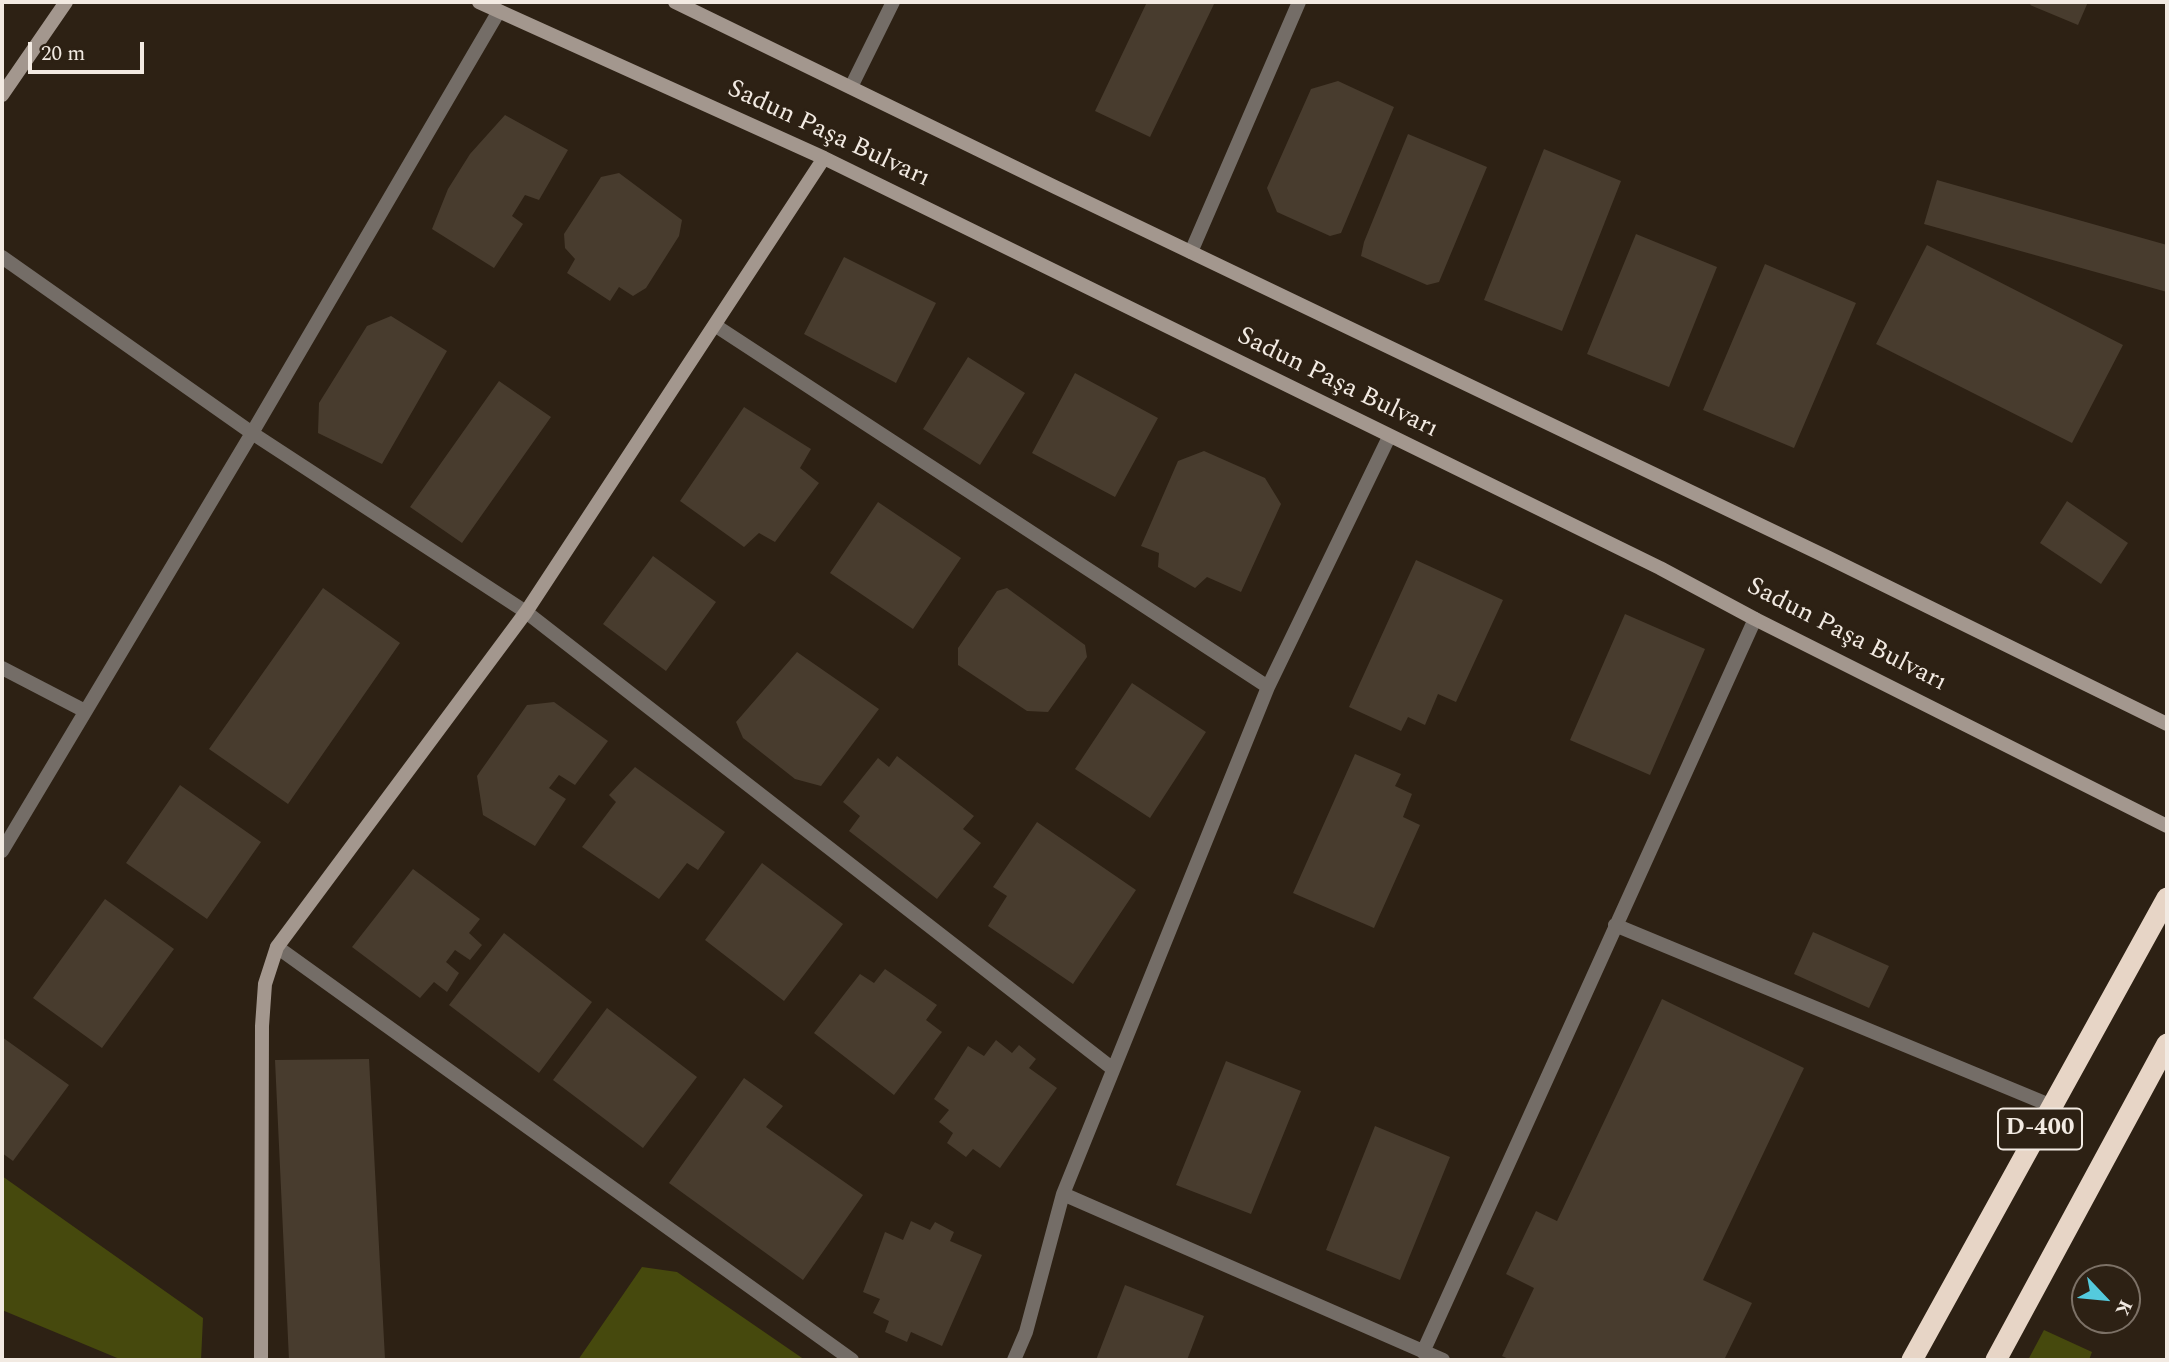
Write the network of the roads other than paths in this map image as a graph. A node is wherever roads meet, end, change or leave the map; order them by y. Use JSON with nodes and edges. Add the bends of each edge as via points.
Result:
{"nodes":[{"id":1,"x":66,"y":2,"type":"edge"},
{"id":2,"x":479,"y":2,"type":"edge"},
{"id":3,"x":676,"y":2,"type":"edge"},
{"id":4,"x":893,"y":2,"type":"edge"},
{"id":5,"x":1299,"y":2,"type":"edge"},
{"id":6,"x":499,"y":11,"type":"junction"},
{"id":7,"x":851,"y":88,"type":"junction"},
{"id":8,"x":2,"y":95,"type":"edge"},
{"id":9,"x":824,"y":159,"type":"junction"},
{"id":10,"x":1191,"y":252,"type":"junction"},
{"id":11,"x":2,"y":257,"type":"edge"},
{"id":12,"x":716,"y":326,"type":"junction"},
{"id":13,"x":252,"y":433,"type":"junction"},
{"id":14,"x":1389,"y":437,"type":"junction"},
{"id":15,"x":526,"y":612,"type":"junction"},
{"id":16,"x":1755,"y":619,"type":"junction"},
{"id":17,"x":2,"y":668,"type":"edge"},
{"id":18,"x":1268,"y":687,"type":"junction"},
{"id":19,"x":85,"y":711,"type":"junction"},
{"id":20,"x":2167,"y":724,"type":"edge"},
{"id":21,"x":2167,"y":826,"type":"edge"},
{"id":22,"x":2,"y":851,"type":"edge"},
{"id":23,"x":2167,"y":898,"type":"edge"},
{"id":24,"x":1615,"y":925,"type":"junction"},
{"id":25,"x":277,"y":947,"type":"junction"},
{"id":26,"x":2167,"y":1044,"type":"edge"},
{"id":27,"x":1113,"y":1069,"type":"junction"},
{"id":28,"x":2052,"y":1106,"type":"junction"},
{"id":29,"x":1063,"y":1194,"type":"junction"},
{"id":30,"x":1423,"y":1352,"type":"junction"},
{"id":31,"x":261,"y":1360,"type":"edge"},
{"id":32,"x":852,"y":1360,"type":"edge"},
{"id":33,"x":1014,"y":1360,"type":"edge"},
{"id":34,"x":1443,"y":1360,"type":"edge"},
{"id":35,"x":1912,"y":1360,"type":"edge"},
{"id":36,"x":1996,"y":1360,"type":"edge"}],
"edges":[{"from":1,"to":8,"type":"main road"},
{"from":2,"to":6,"type":"main road","name":"Sadun Paşa Bulvarı"},
{"from":3,"to":7,"type":"main road","name":"Sadun Paşa Bulvarı"},
{"from":4,"to":7,"type":"street"},
{"from":5,"to":10,"type":"street"},
{"from":6,"to":9,"type":"main road","name":"Sadun Paşa Bulvarı"},
{"from":6,"to":13,"type":"street"},
{"from":7,"to":10,"type":"main road","name":"Sadun Paşa Bulvarı"},
{"from":9,"to":12,"type":"main road"},
{"from":9,"to":14,"type":"main road","name":"Sadun Paşa Bulvarı"},
{"from":10,"to":20,"type":"main road","name":"Sadun Paşa Bulvarı"},
{"from":11,"to":13,"type":"street"},
{"from":12,"to":15,"type":"main road"},
{"from":12,"to":18,"type":"street"},
{"from":13,"to":15,"type":"street"},
{"from":13,"to":19,"type":"street"},
{"from":14,"to":16,"type":"main road","name":"Sadun Paşa Bulvarı"},
{"from":14,"to":18,"type":"street"},
{"from":15,"to":25,"type":"main road"},
{"from":15,"to":27,"type":"street"},
{"from":16,"to":21,"type":"main road","name":"Sadun Paşa Bulvarı"},
{"from":16,"to":24,"type":"street"},
{"from":17,"to":19,"type":"street"},
{"from":18,"to":27,"type":"street"},
{"from":19,"to":22,"type":"street"},
{"from":23,"to":28,"type":"highway","number":"D-400"},
{"from":24,"to":28,"type":"street"},
{"from":24,"to":30,"type":"street"},
{"from":25,"to":31,"type":"main road","via":[[265,984],[262,1026]]},
{"from":25,"to":32,"type":"street"},
{"from":26,"to":36,"type":"highway","number":"D-400"},
{"from":27,"to":29,"type":"street"},
{"from":28,"to":35,"type":"highway","number":"D-400"},
{"from":29,"to":30,"type":"street"},
{"from":29,"to":33,"type":"street","via":[[1026,1332]]},
{"from":30,"to":34,"type":"street"}]}
